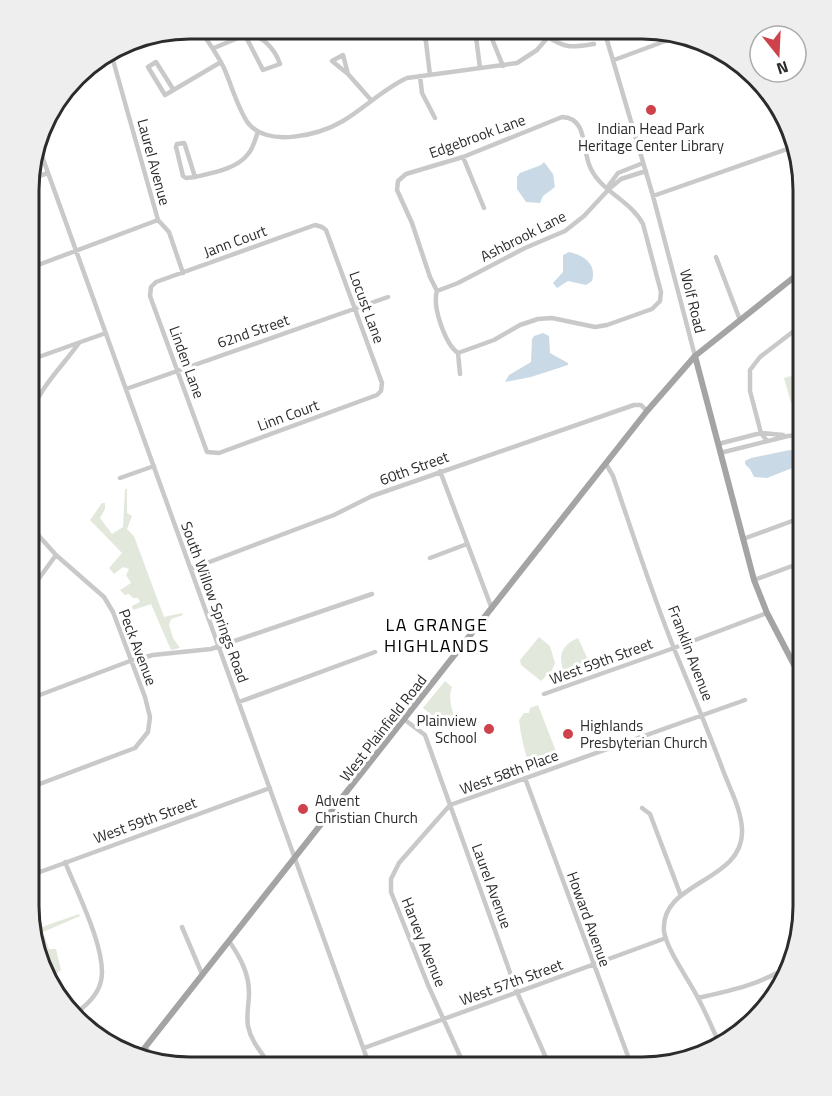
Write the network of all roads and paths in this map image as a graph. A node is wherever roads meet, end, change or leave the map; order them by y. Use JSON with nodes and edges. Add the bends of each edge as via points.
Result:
{"nodes":[{"id":1,"x":207,"y":39,"type":"edge"},
{"id":2,"x":234,"y":39,"type":"edge"},
{"id":3,"x":246,"y":39,"type":"edge"},
{"id":4,"x":262,"y":39,"type":"edge"},
{"id":5,"x":424,"y":39,"type":"edge"},
{"id":6,"x":476,"y":39,"type":"edge"},
{"id":7,"x":492,"y":39,"type":"edge"},
{"id":8,"x":546,"y":39,"type":"edge"},
{"id":9,"x":551,"y":39,"type":"edge"},
{"id":10,"x":607,"y":39,"type":"edge"},
{"id":11,"x":666,"y":41,"type":"edge"},
{"id":12,"x":594,"y":44,"type":"dead end"},
{"id":13,"x":213,"y":48,"type":"junction"},
{"id":14,"x":113,"y":60,"type":"edge"},
{"id":15,"x":614,"y":60,"type":"junction"},
{"id":16,"x":221,"y":62,"type":"junction"},
{"id":17,"x":503,"y":66,"type":"junction"},
{"id":18,"x":480,"y":68,"type":"junction"},
{"id":19,"x":348,"y":74,"type":"dead end"},
{"id":20,"x":430,"y":75,"type":"junction"},
{"id":21,"x":420,"y":76,"type":"junction"},
{"id":22,"x":173,"y":89,"type":"junction"},
{"id":23,"x":371,"y":100,"type":"junction"},
{"id":24,"x":435,"y":118,"type":"dead end"},
{"id":25,"x":258,"y":132,"type":"junction"},
{"id":26,"x":787,"y":149,"type":"edge"},
{"id":27,"x":463,"y":157,"type":"junction"},
{"id":28,"x":43,"y":158,"type":"edge"},
{"id":29,"x":643,"y":163,"type":"junction"},
{"id":30,"x":646,"y":171,"type":"junction"},
{"id":31,"x":48,"y":173,"type":"junction"},
{"id":32,"x":40,"y":176,"type":"edge"},
{"id":33,"x":195,"y":177,"type":"junction"},
{"id":34,"x":609,"y":189,"type":"junction"},
{"id":35,"x":653,"y":196,"type":"junction"},
{"id":36,"x":484,"y":208,"type":"dead end"},
{"id":37,"x":158,"y":220,"type":"junction"},
{"id":38,"x":322,"y":227,"type":"joint"},
{"id":39,"x":76,"y":252,"type":"junction"},
{"id":40,"x":716,"y":257,"type":"dead end"},
{"id":41,"x":39,"y":265,"type":"edge"},
{"id":42,"x":183,"y":273,"type":"junction"},
{"id":43,"x":793,"y":278,"type":"edge"},
{"id":44,"x":156,"y":282,"type":"joint"},
{"id":45,"x":437,"y":291,"type":"junction"},
{"id":46,"x":388,"y":297,"type":"dead end"},
{"id":47,"x":354,"y":308,"type":"junction"},
{"id":48,"x":740,"y":320,"type":"junction"},
{"id":49,"x":793,"y":332,"type":"edge"},
{"id":50,"x":106,"y":333,"type":"junction"},
{"id":51,"x":79,"y":343,"type":"junction"},
{"id":52,"x":458,"y":353,"type":"junction"},
{"id":53,"x":695,"y":356,"type":"junction"},
{"id":54,"x":39,"y":357,"type":"edge"},
{"id":55,"x":177,"y":370,"type":"junction"},
{"id":56,"x":460,"y":374,"type":"dead end"},
{"id":57,"x":126,"y":389,"type":"junction"},
{"id":58,"x":377,"y":395,"type":"joint"},
{"id":59,"x":39,"y":397,"type":"edge"},
{"id":60,"x":647,"y":411,"type":"junction"},
{"id":61,"x":761,"y":433,"type":"junction"},
{"id":62,"x":788,"y":436,"type":"junction"},
{"id":63,"x":793,"y":436,"type":"edge"},
{"id":64,"x":766,"y":441,"type":"junction"},
{"id":65,"x":718,"y":444,"type":"junction"},
{"id":66,"x":207,"y":452,"type":"joint"},
{"id":67,"x":720,"y":453,"type":"junction"},
{"id":68,"x":606,"y":464,"type":"junction"},
{"id":69,"x":154,"y":466,"type":"junction"},
{"id":70,"x":440,"y":471,"type":"junction"},
{"id":71,"x":120,"y":477,"type":"dead end"},
{"id":72,"x":793,"y":521,"type":"edge"},
{"id":73,"x":39,"y":536,"type":"edge"},
{"id":74,"x":743,"y":539,"type":"junction"},
{"id":75,"x":467,"y":544,"type":"junction"},
{"id":76,"x":56,"y":555,"type":"junction"},
{"id":77,"x":430,"y":558,"type":"dead end"},
{"id":78,"x":793,"y":566,"type":"edge"},
{"id":79,"x":191,"y":569,"type":"junction"},
{"id":80,"x":39,"y":578,"type":"edge"},
{"id":81,"x":754,"y":580,"type":"junction"},
{"id":82,"x":372,"y":594,"type":"dead end"},
{"id":83,"x":492,"y":609,"type":"junction"},
{"id":84,"x":767,"y":613,"type":"junction"},
{"id":85,"x":219,"y":646,"type":"junction"},
{"id":86,"x":674,"y":648,"type":"junction"},
{"id":87,"x":375,"y":652,"type":"dead end"},
{"id":88,"x":130,"y":661,"type":"junction"},
{"id":89,"x":793,"y":663,"type":"edge"},
{"id":90,"x":544,"y":694,"type":"dead end"},
{"id":91,"x":39,"y":695,"type":"edge"},
{"id":92,"x":745,"y":700,"type":"dead end"},
{"id":93,"x":239,"y":702,"type":"junction"},
{"id":94,"x":702,"y":716,"type":"junction"},
{"id":95,"x":405,"y":720,"type":"junction"},
{"id":96,"x":525,"y":778,"type":"junction"},
{"id":97,"x":39,"y":785,"type":"edge"},
{"id":98,"x":270,"y":788,"type":"junction"},
{"id":99,"x":450,"y":805,"type":"junction"},
{"id":100,"x":642,"y":808,"type":"dead end"},
{"id":101,"x":295,"y":858,"type":"junction"},
{"id":102,"x":65,"y":862,"type":"junction"},
{"id":103,"x":39,"y":872,"type":"edge"},
{"id":104,"x":681,"y":896,"type":"junction"},
{"id":105,"x":182,"y":927,"type":"dead end"},
{"id":106,"x":666,"y":938,"type":"junction"},
{"id":107,"x":229,"y":941,"type":"junction"},
{"id":108,"x":592,"y":965,"type":"junction"},
{"id":109,"x":777,"y":973,"type":"edge"},
{"id":110,"x":202,"y":975,"type":"junction"},
{"id":111,"x":517,"y":992,"type":"junction"},
{"id":112,"x":698,"y":998,"type":"junction"},
{"id":113,"x":80,"y":1010,"type":"edge"},
{"id":114,"x":442,"y":1020,"type":"junction"},
{"id":115,"x":716,"y":1037,"type":"edge"},
{"id":116,"x":145,"y":1048,"type":"joint"},
{"id":117,"x":364,"y":1048,"type":"junction"},
{"id":118,"x":149,"y":1051,"type":"edge"},
{"id":119,"x":264,"y":1057,"type":"edge"},
{"id":120,"x":367,"y":1057,"type":"edge"},
{"id":121,"x":460,"y":1057,"type":"edge"},
{"id":122,"x":546,"y":1057,"type":"edge"},
{"id":123,"x":628,"y":1057,"type":"edge"}],
"edges":[{"from":1,"to":13,"type":"street"},
{"from":2,"to":13,"type":"street"},
{"from":3,"to":4,"type":"street","via":[[264,70],[280,64]]},
{"from":5,"to":20,"type":"street"},
{"from":6,"to":18,"type":"street"},
{"from":7,"to":17,"type":"street"},
{"from":8,"to":17,"type":"street","via":[[526,58]]},
{"from":9,"to":12,"type":"street","via":[[562,46]]},
{"from":10,"to":15,"type":"street","name":"Wolf Road"},
{"from":11,"to":15,"type":"street"},
{"from":13,"to":16,"type":"street"},
{"from":14,"to":37,"type":"street","name":"Laurel Avenue"},
{"from":15,"to":29,"type":"street","name":"Wolf Road"},
{"from":16,"to":22,"type":"street"},
{"from":16,"to":25,"type":"street","via":[[244,116]]},
{"from":17,"to":18,"type":"street"},
{"from":18,"to":20,"type":"street"},
{"from":19,"to":23,"type":"street"},
{"from":20,"to":21,"type":"street"},
{"from":21,"to":23,"type":"street","via":[[396,83]]},
{"from":21,"to":24,"type":"street","via":[[422,93]]},
{"from":22,"to":22,"type":"street","via":[[156,62],[148,67],[165,95]]},
{"from":23,"to":25,"type":"street","via":[[339,123],[314,133],[272,136]]},
{"from":25,"to":33,"type":"street","via":[[250,153],[240,162]]},
{"from":26,"to":35,"type":"street"},
{"from":27,"to":34,"type":"street","name":"Edgebrook Lane","via":[[570,117],[581,128],[590,168]]},
{"from":27,"to":36,"type":"street"},
{"from":27,"to":45,"type":"street","name":"Edgebrook Lane","via":[[406,174],[397,184]]},
{"from":28,"to":31,"type":"street","name":"South Willow Springs Road"},
{"from":29,"to":30,"type":"street","name":"Wolf Road"},
{"from":29,"to":34,"type":"street","name":"Ashbrook Lane","via":[[618,173]]},
{"from":30,"to":34,"type":"street","name":"Ashbrook Lane","via":[[621,179]]},
{"from":30,"to":35,"type":"street","name":"Wolf Road"},
{"from":31,"to":32,"type":"street"},
{"from":31,"to":39,"type":"street","name":"South Willow Springs Road"},
{"from":33,"to":33,"type":"street","via":[[185,145],[177,144],[183,176]]},
{"from":34,"to":45,"type":"street","name":"Ashbrook Lane","via":[[565,231]]},
{"from":34,"to":52,"type":"street","via":[[637,213],[643,224],[661,292],[659,304],[607,325],[538,319]]},
{"from":35,"to":53,"type":"street","name":"Wolf Road"},
{"from":37,"to":39,"type":"street"},
{"from":37,"to":42,"type":"street","name":"Laurel Avenue","via":[[169,232]]},
{"from":38,"to":42,"type":"street","name":"Jann Court","via":[[315,225]]},
{"from":38,"to":47,"type":"street","name":"Locust Lane"},
{"from":39,"to":41,"type":"street"},
{"from":39,"to":50,"type":"street","name":"South Willow Springs Road"},
{"from":40,"to":48,"type":"street"},
{"from":42,"to":44,"type":"street","name":"Jann Court"},
{"from":43,"to":48,"type":"main road","name":"West Plainfield Road"},
{"from":44,"to":55,"type":"street","name":"Linden Lane","via":[[150,296]]},
{"from":45,"to":52,"type":"street","via":[[435,307],[449,344]]},
{"from":46,"to":47,"type":"street","name":"62nd Street"},
{"from":47,"to":55,"type":"street","name":"62nd Street"},
{"from":47,"to":58,"type":"street","name":"Locust Lane","via":[[382,383]]},
{"from":48,"to":53,"type":"main road","name":"West Plainfield Road"},
{"from":49,"to":61,"type":"street","via":[[760,357],[750,370],[749,386]]},
{"from":50,"to":51,"type":"street"},
{"from":50,"to":57,"type":"street","name":"South Willow Springs Road"},
{"from":51,"to":54,"type":"street"},
{"from":51,"to":59,"type":"street"},
{"from":52,"to":56,"type":"street"},
{"from":53,"to":60,"type":"main road","name":"West Plainfield Road"},
{"from":53,"to":65,"type":"main road","name":"Wolf Road"},
{"from":55,"to":57,"type":"street","name":"62nd Street"},
{"from":55,"to":66,"type":"street","name":"Linden Lane"},
{"from":57,"to":69,"type":"street","name":"South Willow Springs Road"},
{"from":58,"to":66,"type":"street","name":"Linn Court","via":[[219,453]]},
{"from":60,"to":68,"type":"main road","name":"West Plainfield Road"},
{"from":60,"to":70,"type":"street","name":"60th Street","via":[[634,405]]},
{"from":61,"to":62,"type":"street"},
{"from":61,"to":64,"type":"street"},
{"from":61,"to":65,"type":"street"},
{"from":62,"to":63,"type":"street"},
{"from":62,"to":64,"type":"street"},
{"from":64,"to":67,"type":"street"},
{"from":65,"to":67,"type":"main road","name":"Wolf Road"},
{"from":67,"to":74,"type":"main road","name":"Wolf Road"},
{"from":68,"to":83,"type":"main road","name":"West Plainfield Road"},
{"from":68,"to":86,"type":"street","name":"Franklin Avenue"},
{"from":69,"to":71,"type":"street"},
{"from":69,"to":79,"type":"street","name":"South Willow Springs Road"},
{"from":70,"to":75,"type":"street"},
{"from":70,"to":79,"type":"street","name":"60th Street"},
{"from":72,"to":74,"type":"street"},
{"from":73,"to":76,"type":"street","name":"Peck Avenue"},
{"from":74,"to":81,"type":"main road","name":"Wolf Road"},
{"from":75,"to":77,"type":"street"},
{"from":75,"to":83,"type":"street"},
{"from":76,"to":80,"type":"street"},
{"from":76,"to":88,"type":"street","name":"Peck Avenue","via":[[104,597]]},
{"from":78,"to":81,"type":"street"},
{"from":79,"to":85,"type":"street","name":"South Willow Springs Road"},
{"from":81,"to":84,"type":"main road","name":"Wolf Road"},
{"from":82,"to":85,"type":"street"},
{"from":83,"to":95,"type":"main road","name":"West Plainfield Road"},
{"from":84,"to":86,"type":"street","name":"West 59th Street"},
{"from":84,"to":89,"type":"main road","name":"Wolf Road"},
{"from":85,"to":88,"type":"street"},
{"from":85,"to":93,"type":"street","name":"South Willow Springs Road"},
{"from":86,"to":90,"type":"street","name":"West 59th Street"},
{"from":86,"to":94,"type":"street","name":"Franklin Avenue"},
{"from":87,"to":93,"type":"street"},
{"from":88,"to":91,"type":"street"},
{"from":88,"to":97,"type":"street","name":"Peck Avenue","via":[[150,717],[148,732],[139,746]]},
{"from":92,"to":94,"type":"street","name":"West 58th Place"},
{"from":93,"to":98,"type":"street","name":"South Willow Springs Road"},
{"from":94,"to":96,"type":"street","name":"West 58th Place"},
{"from":94,"to":104,"type":"street","name":"Franklin Avenue","via":[[738,812],[742,838],[728,864]]},
{"from":95,"to":99,"type":"street","name":"Laurel Avenue","via":[[425,735]]},
{"from":95,"to":101,"type":"main road","name":"West Plainfield Road"},
{"from":96,"to":99,"type":"street","name":"West 58th Place"},
{"from":96,"to":108,"type":"street","name":"Howard Avenue"},
{"from":98,"to":101,"type":"street","name":"South Willow Springs Road"},
{"from":98,"to":102,"type":"street","name":"West 59th Street"},
{"from":99,"to":111,"type":"street","name":"Laurel Avenue"},
{"from":99,"to":114,"type":"street","name":"Harvey Avenue","via":[[399,863],[391,879],[391,892]]},
{"from":100,"to":104,"type":"street","via":[[650,814]]},
{"from":101,"to":107,"type":"main road","name":"West Plainfield Road"},
{"from":101,"to":117,"type":"street","name":"South Willow Springs Road"},
{"from":102,"to":103,"type":"street","name":"West 59th Street"},
{"from":102,"to":113,"type":"street","via":[[99,949],[102,971],[99,987]]},
{"from":104,"to":106,"type":"street","via":[[668,910]]},
{"from":105,"to":110,"type":"street"},
{"from":106,"to":108,"type":"street","name":"West 57th Street"},
{"from":106,"to":112,"type":"street"},
{"from":107,"to":110,"type":"main road","name":"West Plainfield Road"},
{"from":107,"to":119,"type":"street","via":[[248,979],[250,1034]]},
{"from":108,"to":111,"type":"street","name":"West 57th Street"},
{"from":108,"to":123,"type":"street","name":"Howard Avenue"},
{"from":109,"to":112,"type":"street","via":[[747,986]]},
{"from":110,"to":116,"type":"main road","name":"West Plainfield Road"},
{"from":111,"to":114,"type":"street","name":"West 57th Street"},
{"from":111,"to":122,"type":"street","name":"Laurel Avenue"},
{"from":112,"to":115,"type":"street"},
{"from":114,"to":117,"type":"street","name":"West 57th Street"},
{"from":114,"to":121,"type":"street","name":"Harvey Avenue"},
{"from":116,"to":118,"type":"street"},
{"from":117,"to":120,"type":"street","name":"South Willow Springs Road"}]}
